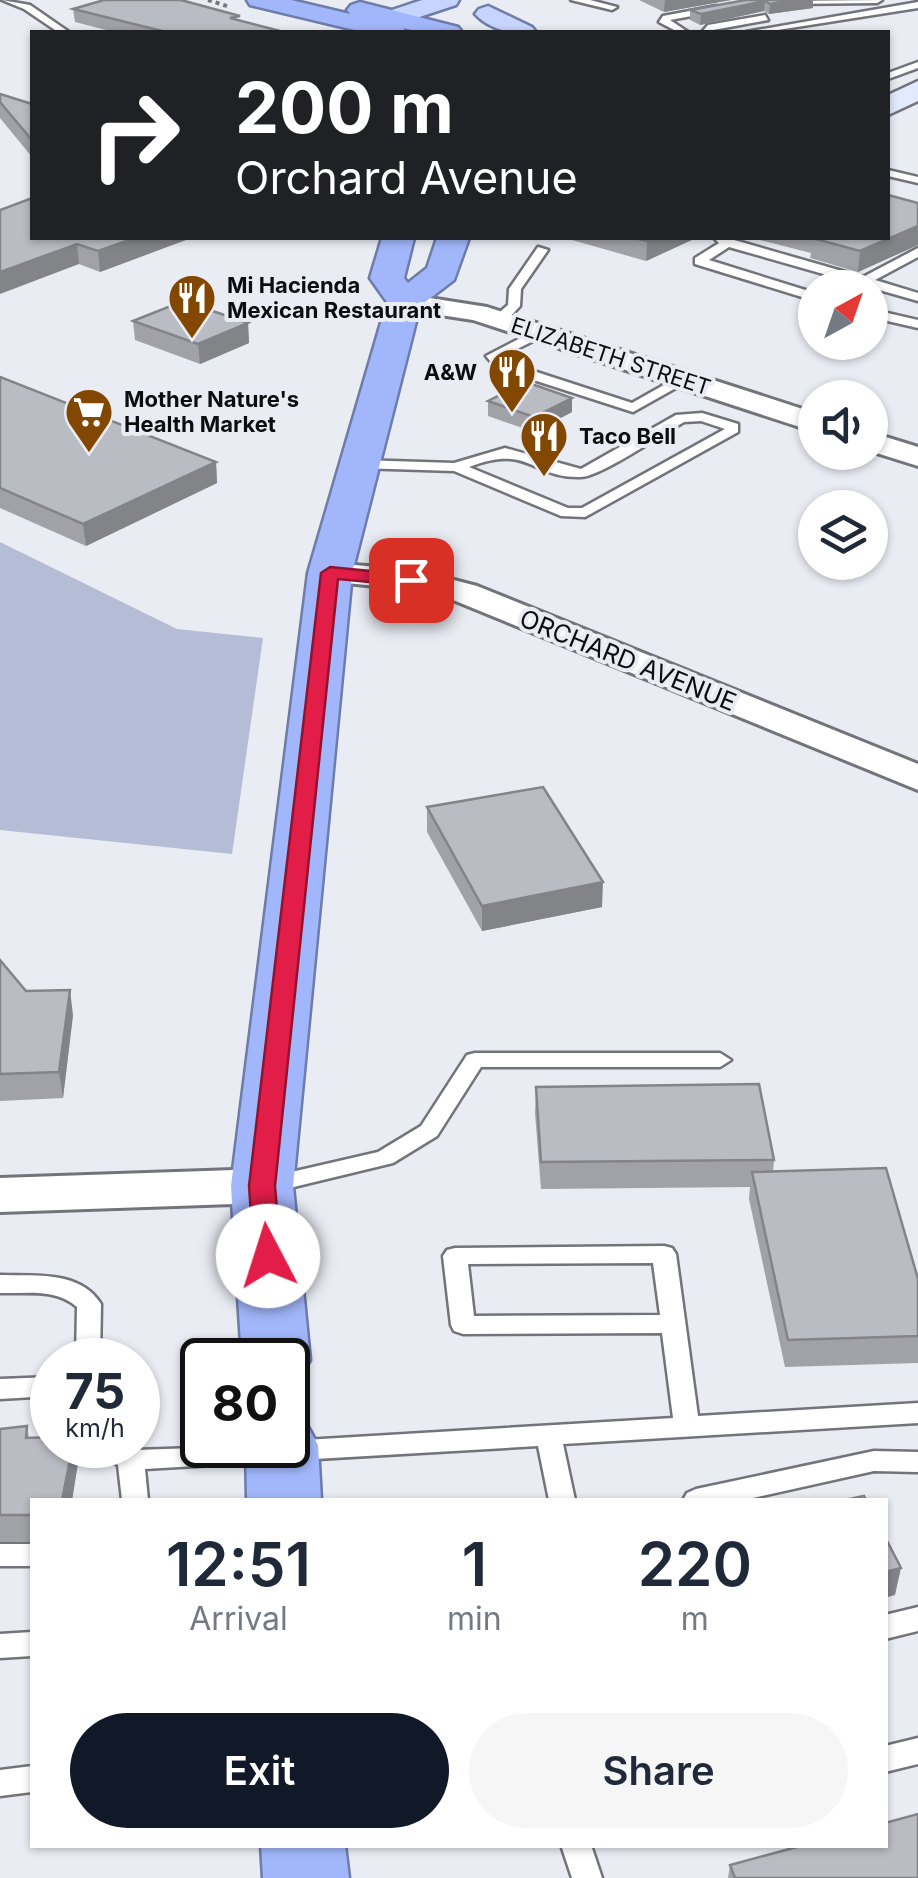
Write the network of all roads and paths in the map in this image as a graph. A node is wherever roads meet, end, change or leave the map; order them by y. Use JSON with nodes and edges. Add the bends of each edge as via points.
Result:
{"nodes":[{"id":1,"x":6,"y":0,"type":"edge"},
{"id":2,"x":259,"y":0,"type":"edge"},
{"id":3,"x":447,"y":0,"type":"edge"},
{"id":4,"x":576,"y":0,"type":"edge"},
{"id":5,"x":877,"y":0,"type":"edge"},
{"id":6,"x":771,"y":2,"type":"edge"},
{"id":7,"x":737,"y":5,"type":"edge"},
{"id":8,"x":918,"y":5,"type":"edge"},
{"id":9,"x":612,"y":7,"type":"dead end"},
{"id":10,"x":323,"y":8,"type":"edge"},
{"id":11,"x":807,"y":10,"type":"dead end"},
{"id":12,"x":487,"y":15,"type":"edge"},
{"id":13,"x":392,"y":25,"type":"edge"},
{"id":14,"x":61,"y":30,"type":"edge"},
{"id":15,"x":359,"y":30,"type":"edge"},
{"id":16,"x":433,"y":30,"type":"edge"},
{"id":17,"x":519,"y":30,"type":"edge"},
{"id":18,"x":680,"y":30,"type":"edge"},
{"id":19,"x":709,"y":30,"type":"edge"},
{"id":20,"x":763,"y":30,"type":"edge"},
{"id":21,"x":918,"y":65,"type":"edge"},
{"id":22,"x":890,"y":77,"type":"edge"},
{"id":23,"x":890,"y":79,"type":"edge"},
{"id":24,"x":918,"y":88,"type":"edge"},
{"id":25,"x":892,"y":123,"type":"edge"},
{"id":26,"x":890,"y":173,"type":"edge"},
{"id":27,"x":918,"y":180,"type":"edge"},
{"id":28,"x":397,"y":240,"type":"edge"},
{"id":29,"x":451,"y":240,"type":"edge"},
{"id":30,"x":724,"y":240,"type":"edge"},
{"id":31,"x":542,"y":250,"type":"dead end"},
{"id":32,"x":918,"y":252,"type":"edge"},
{"id":33,"x":826,"y":270,"type":"edge"},
{"id":34,"x":884,"y":270,"type":"edge"},
{"id":35,"x":888,"y":288,"type":"edge"},
{"id":36,"x":798,"y":293,"type":"edge"},
{"id":37,"x":918,"y":296,"type":"edge"},
{"id":38,"x":404,"y":302,"type":"junction"},
{"id":39,"x":888,"y":317,"type":"edge"},
{"id":40,"x":498,"y":320,"type":"junction"},
{"id":41,"x":918,"y":324,"type":"edge"},
{"id":42,"x":538,"y":332,"type":"junction"},
{"id":43,"x":684,"y":380,"type":"junction"},
{"id":44,"x":798,"y":417,"type":"edge"},
{"id":45,"x":888,"y":447,"type":"edge"},
{"id":46,"x":918,"y":457,"type":"edge"},
{"id":47,"x":360,"y":464,"type":"junction"},
{"id":48,"x":456,"y":468,"type":"junction"},
{"id":49,"x":330,"y":573,"type":"junction"},
{"id":50,"x":918,"y":778,"type":"edge"},
{"id":51,"x":720,"y":1060,"type":"dead end"},
{"id":52,"x":262,"y":1186,"type":"junction"},
{"id":53,"x":0,"y":1195,"type":"edge"},
{"id":54,"x":0,"y":1284,"type":"edge"},
{"id":55,"x":673,"y":1324,"type":"junction"},
{"id":56,"x":88,"y":1338,"type":"edge"},
{"id":57,"x":274,"y":1338,"type":"edge"},
{"id":58,"x":30,"y":1388,"type":"edge"},
{"id":59,"x":0,"y":1389,"type":"edge"},
{"id":60,"x":918,"y":1413,"type":"edge"},
{"id":61,"x":688,"y":1428,"type":"junction"},
{"id":62,"x":548,"y":1437,"type":"junction"},
{"id":63,"x":918,"y":1462,"type":"edge"},
{"id":64,"x":310,"y":1463,"type":"edge"},
{"id":65,"x":133,"y":1468,"type":"edge"},
{"id":66,"x":135,"y":1498,"type":"edge"},
{"id":67,"x":562,"y":1498,"type":"edge"},
{"id":68,"x":705,"y":1498,"type":"edge"},
{"id":69,"x":30,"y":1554,"type":"edge"},
{"id":70,"x":0,"y":1555,"type":"edge"},
{"id":71,"x":918,"y":1619,"type":"edge"},
{"id":72,"x":888,"y":1626,"type":"edge"},
{"id":73,"x":30,"y":1644,"type":"edge"},
{"id":74,"x":0,"y":1646,"type":"edge"},
{"id":75,"x":918,"y":1751,"type":"edge"},
{"id":76,"x":888,"y":1758,"type":"edge"},
{"id":77,"x":30,"y":1779,"type":"edge"},
{"id":78,"x":0,"y":1783,"type":"edge"},
{"id":79,"x":303,"y":1848,"type":"edge"},
{"id":80,"x":577,"y":1848,"type":"edge"},
{"id":81,"x":306,"y":1878,"type":"edge"},
{"id":82,"x":587,"y":1878,"type":"edge"}],
"edges":[{"from":1,"to":14,"type":"lane","via":[[28,6]]},
{"from":2,"to":10,"type":"highway"},
{"from":3,"to":13,"type":"main road"},
{"from":4,"to":9,"type":"lane"},
{"from":5,"to":6,"type":"lane"},
{"from":7,"to":18,"type":"lane","via":[[666,18]]},
{"from":8,"to":20,"type":"lane"},
{"from":10,"to":13,"type":"highway"},
{"from":10,"to":15,"type":"highway"},
{"from":11,"to":19,"type":"lane"},
{"from":12,"to":17,"type":"main road"},
{"from":13,"to":16,"type":"highway"},
{"from":21,"to":22,"type":"lane"},
{"from":23,"to":24,"type":"lane"},
{"from":24,"to":25,"type":"street"},
{"from":26,"to":27,"type":"lane"},
{"from":28,"to":38,"type":"highway","via":[[387,278]]},
{"from":29,"to":38,"type":"highway","via":[[442,273]]},
{"from":30,"to":33,"type":"lane"},
{"from":30,"to":36,"type":"lane","via":[[699,261]]},
{"from":31,"to":40,"type":"lane","via":[[515,289],[514,306]]},
{"from":32,"to":34,"type":"lane"},
{"from":35,"to":37,"type":"lane"},
{"from":38,"to":40,"type":"street","name":"ELIZABETH STREET"},
{"from":38,"to":47,"type":"highway"},
{"from":39,"to":41,"type":"lane"},
{"from":40,"to":42,"type":"street","name":"ELIZABETH STREET"},
{"from":42,"to":43,"type":"street","name":"ELIZABETH STREET"},
{"from":42,"to":43,"type":"lane","via":[[493,356],[501,366],[633,408]]},
{"from":43,"to":44,"type":"street","name":"ELIZABETH STREET"},
{"from":45,"to":46,"type":"street"},
{"from":47,"to":48,"type":"lane"},
{"from":47,"to":49,"type":"highway"},
{"from":48,"to":48,"type":"lane","via":[[566,513],[585,512],[733,427],[681,418],[584,472],[501,452]]},
{"from":49,"to":50,"type":"street","name":"ORCHARD AVENUE","via":[[416,580],[464,594]]},
{"from":49,"to":52,"type":"highway"},
{"from":51,"to":52,"type":"lane","via":[[475,1060],[429,1131],[385,1158]]},
{"from":52,"to":53,"type":"street"},
{"from":52,"to":57,"type":"highway"},
{"from":54,"to":56,"type":"lane","via":[[66,1286],[80,1294],[89,1304]]},
{"from":55,"to":55,"type":"lane","via":[[664,1254],[455,1256],[462,1325]]},
{"from":55,"to":61,"type":"lane"},
{"from":58,"to":59,"type":"lane"},
{"from":60,"to":61,"type":"lane"},
{"from":61,"to":62,"type":"lane"},
{"from":62,"to":64,"type":"lane"},
{"from":62,"to":67,"type":"lane"},
{"from":63,"to":68,"type":"lane","via":[[874,1461]]},
{"from":65,"to":66,"type":"lane"},
{"from":69,"to":70,"type":"lane"},
{"from":71,"to":72,"type":"lane"},
{"from":73,"to":74,"type":"lane"},
{"from":75,"to":76,"type":"lane"},
{"from":77,"to":78,"type":"lane"},
{"from":79,"to":81,"type":"highway"},
{"from":80,"to":82,"type":"lane"}]}
